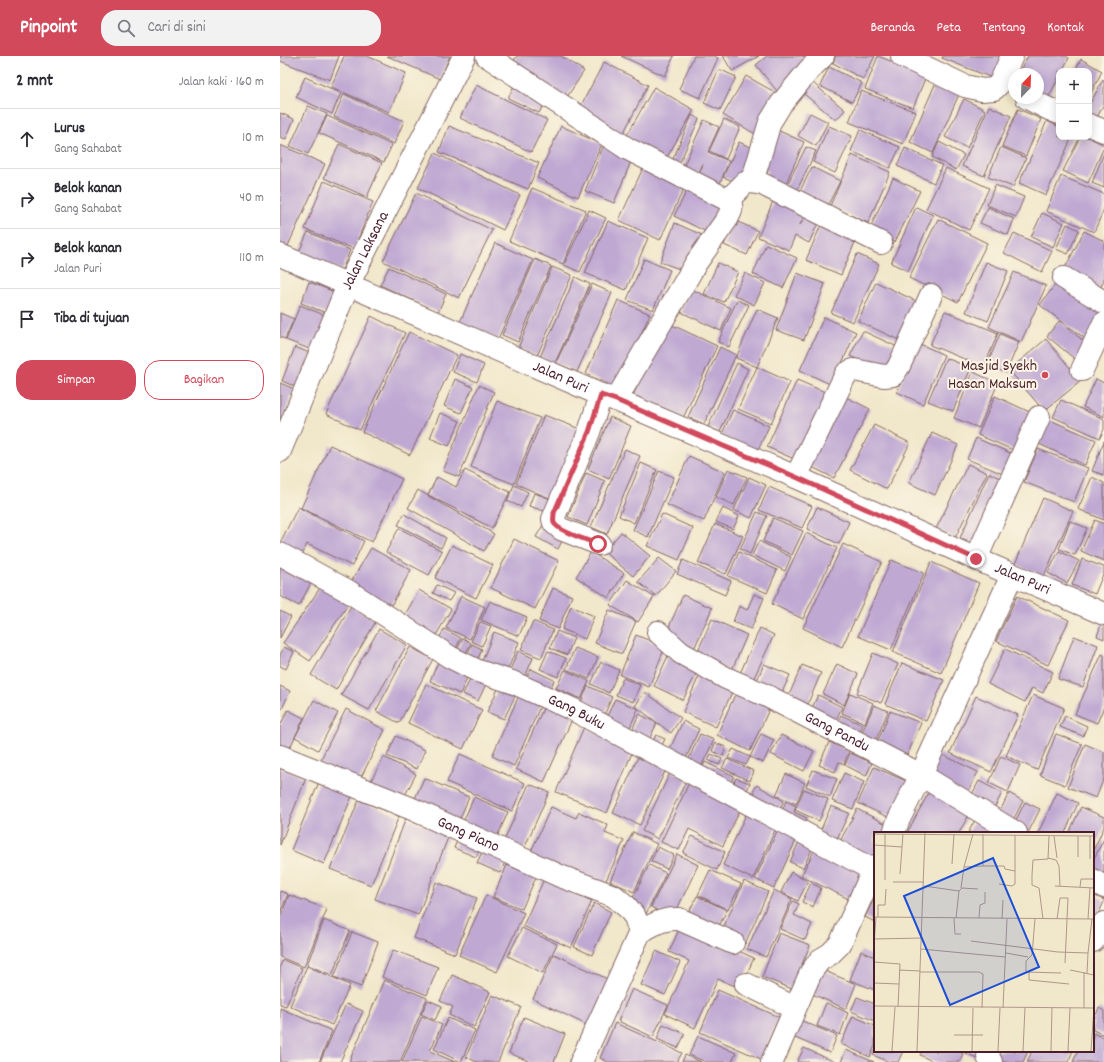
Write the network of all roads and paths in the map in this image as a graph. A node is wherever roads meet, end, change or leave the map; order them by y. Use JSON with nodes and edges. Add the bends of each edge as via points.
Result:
{"nodes":[{"id":1,"x":464,"y":56,"type":"edge"},
{"id":2,"x":487,"y":56,"type":"edge"},
{"id":3,"x":823,"y":56,"type":"edge"},
{"id":4,"x":902,"y":56,"type":"edge"},
{"id":5,"x":1012,"y":56,"type":"edge"},
{"id":6,"x":1007,"y":87,"type":"edge"},
{"id":7,"x":1038,"y":104,"type":"edge"},
{"id":8,"x":1056,"y":113,"type":"edge"},
{"id":9,"x":1092,"y":126,"type":"edge"},
{"id":10,"x":1104,"y":131,"type":"edge"},
{"id":11,"x":752,"y":182,"type":"junction"},
{"id":12,"x":728,"y":200,"type":"junction"},
{"id":13,"x":881,"y":243,"type":"dead end"},
{"id":14,"x":280,"y":255,"type":"edge"},
{"id":15,"x":1064,"y":278,"type":"dead end"},
{"id":16,"x":348,"y":285,"type":"junction"},
{"id":17,"x":931,"y":295,"type":"dead end"},
{"id":18,"x":1104,"y":302,"type":"edge"},
{"id":19,"x":1104,"y":322,"type":"edge"},
{"id":20,"x":1082,"y":370,"type":"dead end"},
{"id":21,"x":609,"y":397,"type":"junction"},
{"id":22,"x":1039,"y":417,"type":"dead end"},
{"id":23,"x":281,"y":446,"type":"edge"},
{"id":24,"x":796,"y":477,"type":"junction"},
{"id":25,"x":598,"y":544,"type":"dead end"},
{"id":26,"x":280,"y":554,"type":"edge"},
{"id":27,"x":976,"y":559,"type":"junction"},
{"id":28,"x":1012,"y":575,"type":"junction"},
{"id":29,"x":1104,"y":614,"type":"edge"},
{"id":30,"x":658,"y":632,"type":"dead end"},
{"id":31,"x":280,"y":756,"type":"edge"},
{"id":32,"x":921,"y":775,"type":"junction"},
{"id":33,"x":894,"y":832,"type":"edge"},
{"id":34,"x":1014,"y":832,"type":"edge"},
{"id":35,"x":874,"y":868,"type":"edge"},
{"id":36,"x":1094,"y":881,"type":"edge"},
{"id":37,"x":1104,"y":887,"type":"edge"},
{"id":38,"x":1104,"y":923,"type":"edge"},
{"id":39,"x":640,"y":932,"type":"junction"},
{"id":40,"x":1094,"y":939,"type":"edge"},
{"id":41,"x":734,"y":943,"type":"dead end"},
{"id":42,"x":746,"y":984,"type":"dead end"},
{"id":43,"x":796,"y":1008,"type":"junction"},
{"id":44,"x":989,"y":1052,"type":"edge"},
{"id":45,"x":581,"y":1062,"type":"edge"},
{"id":46,"x":772,"y":1062,"type":"edge"},
{"id":47,"x":991,"y":1062,"type":"edge"}],
"edges":[{"from":1,"to":16,"type":"street","name":"Jalan Laksana"},
{"from":2,"to":12,"type":"street","via":[[628,149]]},
{"from":3,"to":11,"type":"street","via":[[809,70],[770,122]]},
{"from":4,"to":6,"type":"street","via":[[965,86],[982,90]]},
{"from":5,"to":6,"type":"street"},
{"from":7,"to":8,"type":"street"},
{"from":9,"to":10,"type":"street"},
{"from":11,"to":12,"type":"street","via":[[745,183]]},
{"from":11,"to":13,"type":"street","via":[[762,184]]},
{"from":12,"to":21,"type":"street","via":[[732,207],[728,219],[696,262]]},
{"from":14,"to":16,"type":"street","name":"Jalan Puri"},
{"from":15,"to":18,"type":"street"},
{"from":16,"to":21,"type":"street","name":"Jalan Puri"},
{"from":16,"to":23,"type":"street","name":"Jalan Laksana"},
{"from":17,"to":24,"type":"street","via":[[893,375],[884,376],[854,370],[846,374]]},
{"from":19,"to":20,"type":"street"},
{"from":21,"to":24,"type":"street","name":"Jalan Puri"},
{"from":21,"to":25,"type":"street","via":[[589,432],[553,519],[561,529]]},
{"from":22,"to":27,"type":"street"},
{"from":24,"to":27,"type":"street","name":"Jalan Puri"},
{"from":26,"to":35,"type":"street","name":"Gang Buku","via":[[348,591],[450,657],[572,709]]},
{"from":27,"to":28,"type":"street","name":"Jalan Puri"},
{"from":28,"to":29,"type":"street","name":"Jalan Puri"},
{"from":28,"to":32,"type":"street"},
{"from":30,"to":32,"type":"street","name":"Gang Pandu","via":[[681,653],[726,678],[767,696]]},
{"from":31,"to":39,"type":"street","name":"Gang Piano","via":[[410,808],[560,876],[614,896],[635,917]]},
{"from":32,"to":33,"type":"street"},
{"from":32,"to":34,"type":"street","name":"Gang Pandu"},
{"from":35,"to":43,"type":"street","via":[[840,944],[820,960],[811,972]]},
{"from":36,"to":37,"type":"street"},
{"from":38,"to":40,"type":"street"},
{"from":39,"to":41,"type":"street","via":[[660,921],[679,919]]},
{"from":39,"to":45,"type":"street"},
{"from":42,"to":43,"type":"street"},
{"from":43,"to":46,"type":"street"},
{"from":44,"to":47,"type":"street"}]}
